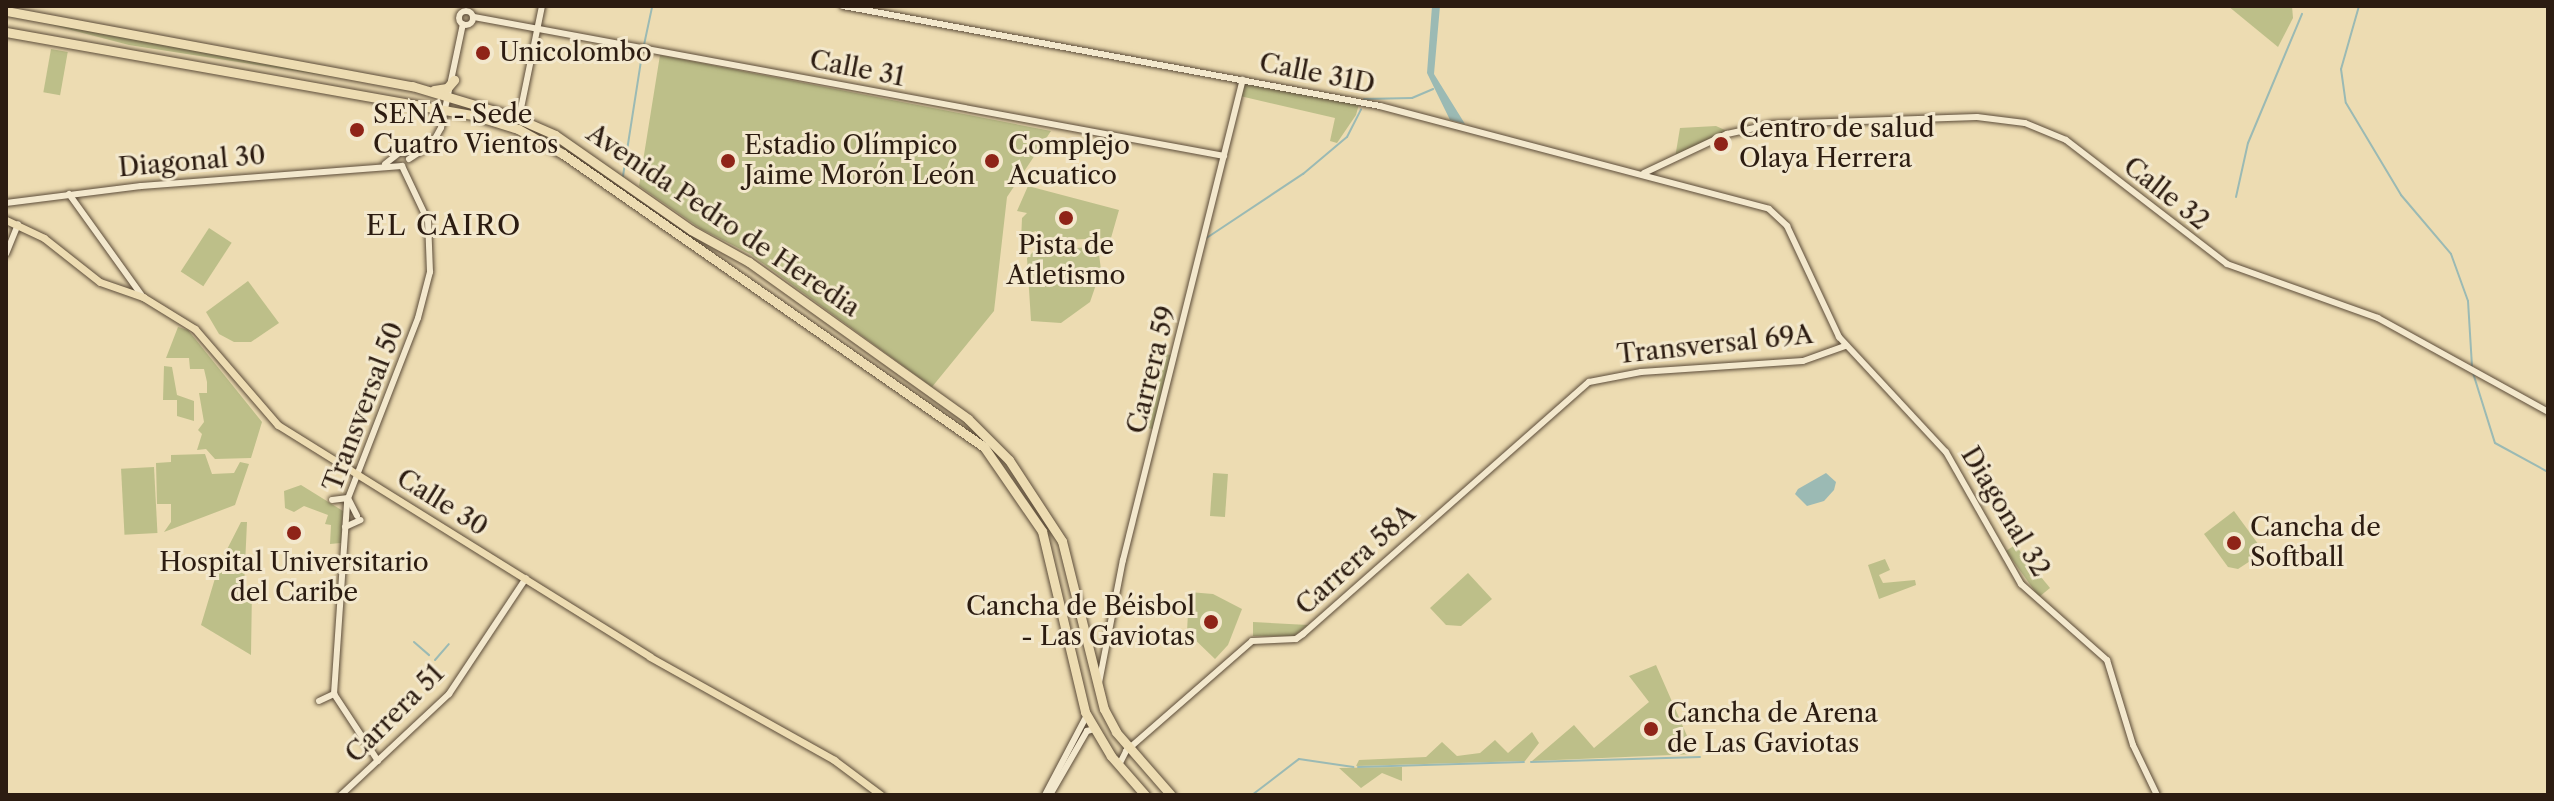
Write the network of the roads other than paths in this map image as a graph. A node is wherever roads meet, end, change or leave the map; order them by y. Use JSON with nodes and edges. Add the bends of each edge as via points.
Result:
{"nodes":[{"id":1,"x":542,"y":6,"type":"edge"},
{"id":2,"x":843,"y":6,"type":"edge"},
{"id":3,"x":6,"y":11,"type":"edge"},
{"id":4,"x":468,"y":15,"type":"edge"},
{"id":5,"x":538,"y":29,"type":"junction"},
{"id":6,"x":6,"y":32,"type":"edge"},
{"id":7,"x":454,"y":80,"type":"junction"},
{"id":8,"x":1243,"y":80,"type":"junction"},
{"id":9,"x":421,"y":88,"type":"junction"},
{"id":10,"x":451,"y":98,"type":"junction"},
{"id":11,"x":447,"y":111,"type":"junction"},
{"id":12,"x":519,"y":118,"type":"junction"},
{"id":13,"x":421,"y":151,"type":"junction"},
{"id":14,"x":1224,"y":156,"type":"junction"},
{"id":15,"x":403,"y":162,"type":"junction"},
{"id":16,"x":1640,"y":174,"type":"junction"},
{"id":17,"x":69,"y":194,"type":"junction"},
{"id":18,"x":6,"y":203,"type":"edge"},
{"id":19,"x":1776,"y":214,"type":"joint"},
{"id":20,"x":6,"y":220,"type":"edge"},
{"id":21,"x":18,"y":224,"type":"junction"},
{"id":22,"x":6,"y":254,"type":"edge"},
{"id":23,"x":132,"y":281,"type":"junction"},
{"id":24,"x":127,"y":291,"type":"junction"},
{"id":25,"x":143,"y":297,"type":"junction"},
{"id":26,"x":1845,"y":346,"type":"junction"},
{"id":27,"x":1589,"y":382,"type":"joint"},
{"id":28,"x":2548,"y":412,"type":"edge"},
{"id":29,"x":359,"y":474,"type":"junction"},
{"id":30,"x":348,"y":498,"type":"junction"},
{"id":31,"x":332,"y":500,"type":"dead end"},
{"id":32,"x":345,"y":527,"type":"junction"},
{"id":33,"x":526,"y":578,"type":"junction"},
{"id":34,"x":1096,"y":672,"type":"junction"},
{"id":35,"x":334,"y":694,"type":"junction"},
{"id":36,"x":319,"y":701,"type":"dead end"},
{"id":37,"x":1086,"y":714,"type":"junction"},
{"id":38,"x":1094,"y":729,"type":"junction"},
{"id":39,"x":1138,"y":740,"type":"junction"},
{"id":40,"x":1126,"y":744,"type":"junction"},
{"id":41,"x":1137,"y":756,"type":"junction"},
{"id":42,"x":378,"y":761,"type":"junction"},
{"id":43,"x":1119,"y":765,"type":"junction"},
{"id":44,"x":341,"y":795,"type":"edge"},
{"id":45,"x":881,"y":795,"type":"edge"},
{"id":46,"x":1048,"y":795,"type":"edge"},
{"id":47,"x":1145,"y":795,"type":"edge"},
{"id":48,"x":1171,"y":795,"type":"edge"},
{"id":49,"x":2157,"y":795,"type":"edge"}],
"edges":[{"from":1,"to":5,"type":"street"},
{"from":2,"to":8,"type":"street","name":"Calle 31D"},
{"from":3,"to":9,"type":"highway","name":"Avenida Pedro de Heredia"},
{"from":4,"to":5,"type":"street","name":"Calle 31"},
{"from":4,"to":7,"type":"street"},
{"from":5,"to":12,"type":"street"},
{"from":5,"to":14,"type":"street","name":"Calle 31"},
{"from":6,"to":11,"type":"highway","name":"Avenida Pedro de Heredia"},
{"from":7,"to":9,"type":"highway","via":[[443,90]]},
{"from":7,"to":10,"type":"street"},
{"from":8,"to":14,"type":"street","name":"Carrera 59"},
{"from":8,"to":16,"type":"street","name":"Calle 31D","via":[[1448,123]]},
{"from":9,"to":10,"type":"highway","name":"Avenida Pedro de Heredia"},
{"from":10,"to":11,"type":"street"},
{"from":10,"to":12,"type":"highway","name":"Avenida Pedro de Heredia"},
{"from":11,"to":13,"type":"street","via":[[434,141]]},
{"from":11,"to":37,"type":"highway","name":"Avenida Pedro de Heredia","via":[[506,124],[551,146],[978,442],[1042,531]]},
{"from":12,"to":34,"type":"highway","name":"Avenida Pedro de Heredia","via":[[568,143],[691,230],[828,315],[989,438],[1026,482],[1062,541]]},
{"from":13,"to":15,"type":"street"},
{"from":13,"to":15,"type":"street","name":"Transversal 50","via":[[403,152]]},
{"from":14,"to":34,"type":"street","name":"Carrera 59"},
{"from":15,"to":17,"type":"street","name":"Diagonal 30"},
{"from":15,"to":29,"type":"street","name":"Transversal 50","via":[[428,221],[430,272]]},
{"from":16,"to":19,"type":"street","name":"Calle 31D"},
{"from":16,"to":28,"type":"street","name":"Calle 32","via":[[1737,130],[1773,124],[1977,117],[2037,126],[2066,140],[2227,264],[2374,316]]},
{"from":17,"to":18,"type":"street","name":"Diagonal 30"},
{"from":17,"to":23,"type":"street"},
{"from":19,"to":26,"type":"street","name":"Diagonal 32","via":[[1787,226]]},
{"from":20,"to":21,"type":"main road","name":"Calle 30"},
{"from":21,"to":22,"type":"street"},
{"from":21,"to":24,"type":"main road","name":"Calle 30","via":[[100,282]]},
{"from":23,"to":24,"type":"main road"},
{"from":23,"to":25,"type":"street"},
{"from":24,"to":25,"type":"main road","name":"Calle 30"},
{"from":25,"to":29,"type":"main road","name":"Calle 30","via":[[195,329],[269,418]]},
{"from":26,"to":27,"type":"street","name":"Transversal 69A","via":[[1803,361],[1641,372]]},
{"from":26,"to":49,"type":"street","name":"Diagonal 32","via":[[1946,452],[2021,584],[2107,660],[2133,745]]},
{"from":27,"to":39,"type":"street","name":"Carrera 58A","via":[[1303,634],[1296,639],[1252,641]]},
{"from":29,"to":30,"type":"street","name":"Transversal 50"},
{"from":29,"to":33,"type":"main road","name":"Calle 30"},
{"from":30,"to":31,"type":"street"},
{"from":30,"to":32,"type":"street","name":"Transversal 50"},
{"from":30,"to":32,"type":"street","via":[[359,518]]},
{"from":32,"to":35,"type":"street","name":"Transversal 50"},
{"from":33,"to":42,"type":"street","name":"Carrera 51","via":[[449,694]]},
{"from":33,"to":45,"type":"main road","name":"Calle 30","via":[[650,657],[846,767]]},
{"from":34,"to":40,"type":"highway","name":"Avenida Pedro de Heredia","via":[[1098,697]]},
{"from":35,"to":36,"type":"street"},
{"from":35,"to":42,"type":"street","name":"Transversal 50"},
{"from":37,"to":38,"type":"highway","name":"Avenida Pedro de Heredia"},
{"from":37,"to":46,"type":"street"},
{"from":38,"to":43,"type":"highway","name":"Avenida Pedro de Heredia"},
{"from":38,"to":46,"type":"street","via":[[1087,731]]},
{"from":39,"to":40,"type":"highway"},
{"from":39,"to":41,"type":"street"},
{"from":40,"to":41,"type":"highway","name":"Avenida Pedro de Heredia"},
{"from":40,"to":43,"type":"street"},
{"from":41,"to":48,"type":"highway","name":"Avenida Pedro de Heredia"},
{"from":42,"to":44,"type":"street","name":"Carrera 51"},
{"from":43,"to":47,"type":"highway","name":"Avenida Pedro de Heredia"}]}
